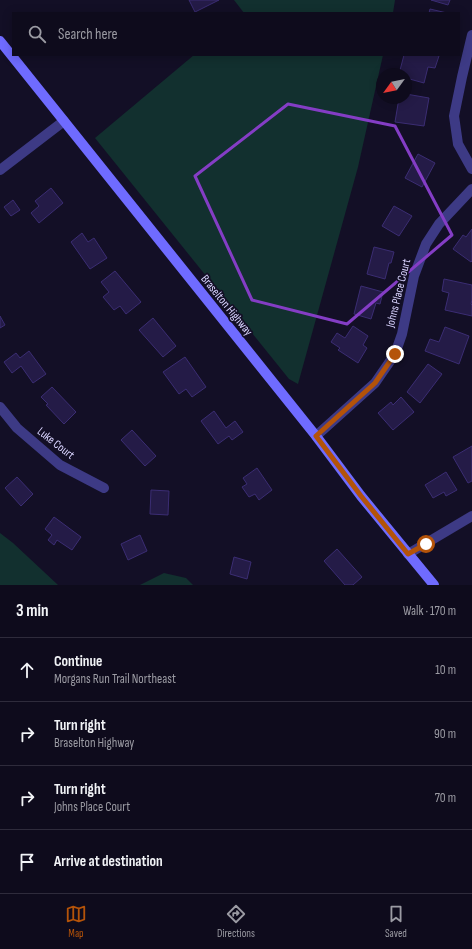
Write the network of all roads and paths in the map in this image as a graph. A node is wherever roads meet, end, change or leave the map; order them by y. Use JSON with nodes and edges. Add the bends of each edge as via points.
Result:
{"nodes":[{"id":1,"x":472,"y":35,"type":"edge"},
{"id":2,"x":0,"y":41,"type":"edge"},
{"id":3,"x":64,"y":121,"type":"junction"},
{"id":4,"x":472,"y":169,"type":"edge"},
{"id":5,"x":0,"y":170,"type":"edge"},
{"id":6,"x":472,"y":189,"type":"edge"},
{"id":7,"x":0,"y":407,"type":"edge"},
{"id":8,"x":316,"y":436,"type":"junction"},
{"id":9,"x":104,"y":488,"type":"dead end"},
{"id":10,"x":472,"y":516,"type":"edge"},
{"id":11,"x":408,"y":554,"type":"junction"},
{"id":12,"x":434,"y":585,"type":"edge"}],
"edges":[{"from":1,"to":4,"type":"street","via":[[454,116],[458,144]]},
{"from":2,"to":3,"type":"main road","name":"Braselton Highway"},
{"from":3,"to":5,"type":"street"},
{"from":3,"to":8,"type":"main road","name":"Braselton Highway"},
{"from":6,"to":8,"type":"street","name":"Johns Place Court","via":[[439,224],[426,244],[414,276],[402,334],[395,354],[375,383]]},
{"from":7,"to":9,"type":"street","name":"Luke Court","via":[[17,428],[60,465]]},
{"from":8,"to":11,"type":"main road","name":"Braselton Highway"},
{"from":10,"to":11,"type":"street"},
{"from":11,"to":12,"type":"main road","name":"Braselton Highway"}]}
